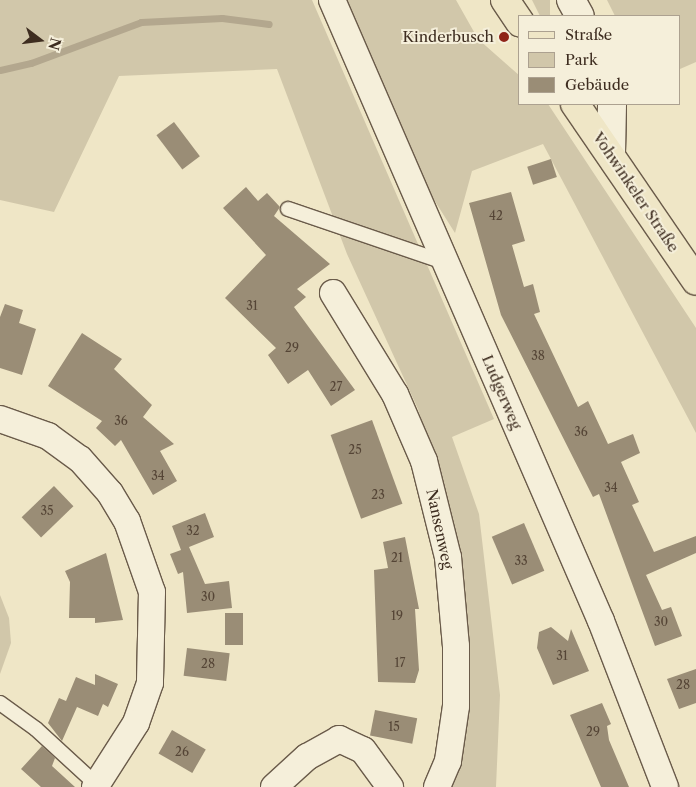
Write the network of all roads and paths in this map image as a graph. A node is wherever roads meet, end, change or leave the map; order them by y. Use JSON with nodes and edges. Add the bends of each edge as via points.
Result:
{"nodes":[{"id":1,"x":332,"y":0,"type":"edge"},
{"id":2,"x":505,"y":0,"type":"edge"},
{"id":3,"x":571,"y":0,"type":"edge"},
{"id":4,"x":579,"y":15,"type":"edge"},
{"id":5,"x":518,"y":19,"type":"edge"},
{"id":6,"x":577,"y":105,"type":"edge"},
{"id":7,"x":612,"y":105,"type":"edge"},
{"id":8,"x":612,"y":153,"type":"junction"},
{"id":9,"x":288,"y":210,"type":"dead end"},
{"id":10,"x":447,"y":264,"type":"junction"},
{"id":11,"x":696,"y":281,"type":"edge"},
{"id":12,"x":334,"y":293,"type":"dead end"},
{"id":13,"x":0,"y":419,"type":"edge"},
{"id":14,"x":0,"y":703,"type":"edge"},
{"id":15,"x":96,"y":786,"type":"edge"},
{"id":16,"x":274,"y":787,"type":"edge"},
{"id":17,"x":390,"y":787,"type":"edge"},
{"id":18,"x":437,"y":787,"type":"edge"},
{"id":19,"x":666,"y":787,"type":"edge"}],
"edges":[{"from":1,"to":10,"type":"street","name":"Ludgerweg"},
{"from":2,"to":5,"type":"main road"},
{"from":3,"to":4,"type":"street"},
{"from":6,"to":8,"type":"main road","name":"Vohwinkeler Straße"},
{"from":7,"to":8,"type":"street"},
{"from":8,"to":11,"type":"main road","name":"Vohwinkeler Straße"},
{"from":9,"to":10,"type":"lane"},
{"from":10,"to":19,"type":"street","name":"Ludgerweg","via":[[601,621]]},
{"from":12,"to":18,"type":"street","name":"Nansenweg","via":[[395,394],[424,461],[448,557],[456,646],[456,706],[448,761]]},
{"from":13,"to":15,"type":"street","via":[[48,436],[80,459],[110,493],[127,521],[152,592],[150,683],[136,724]]},
{"from":14,"to":15,"type":"lane","via":[[36,729]]},
{"from":16,"to":17,"type":"street","via":[[307,757],[339,739],[363,750]]}]}
